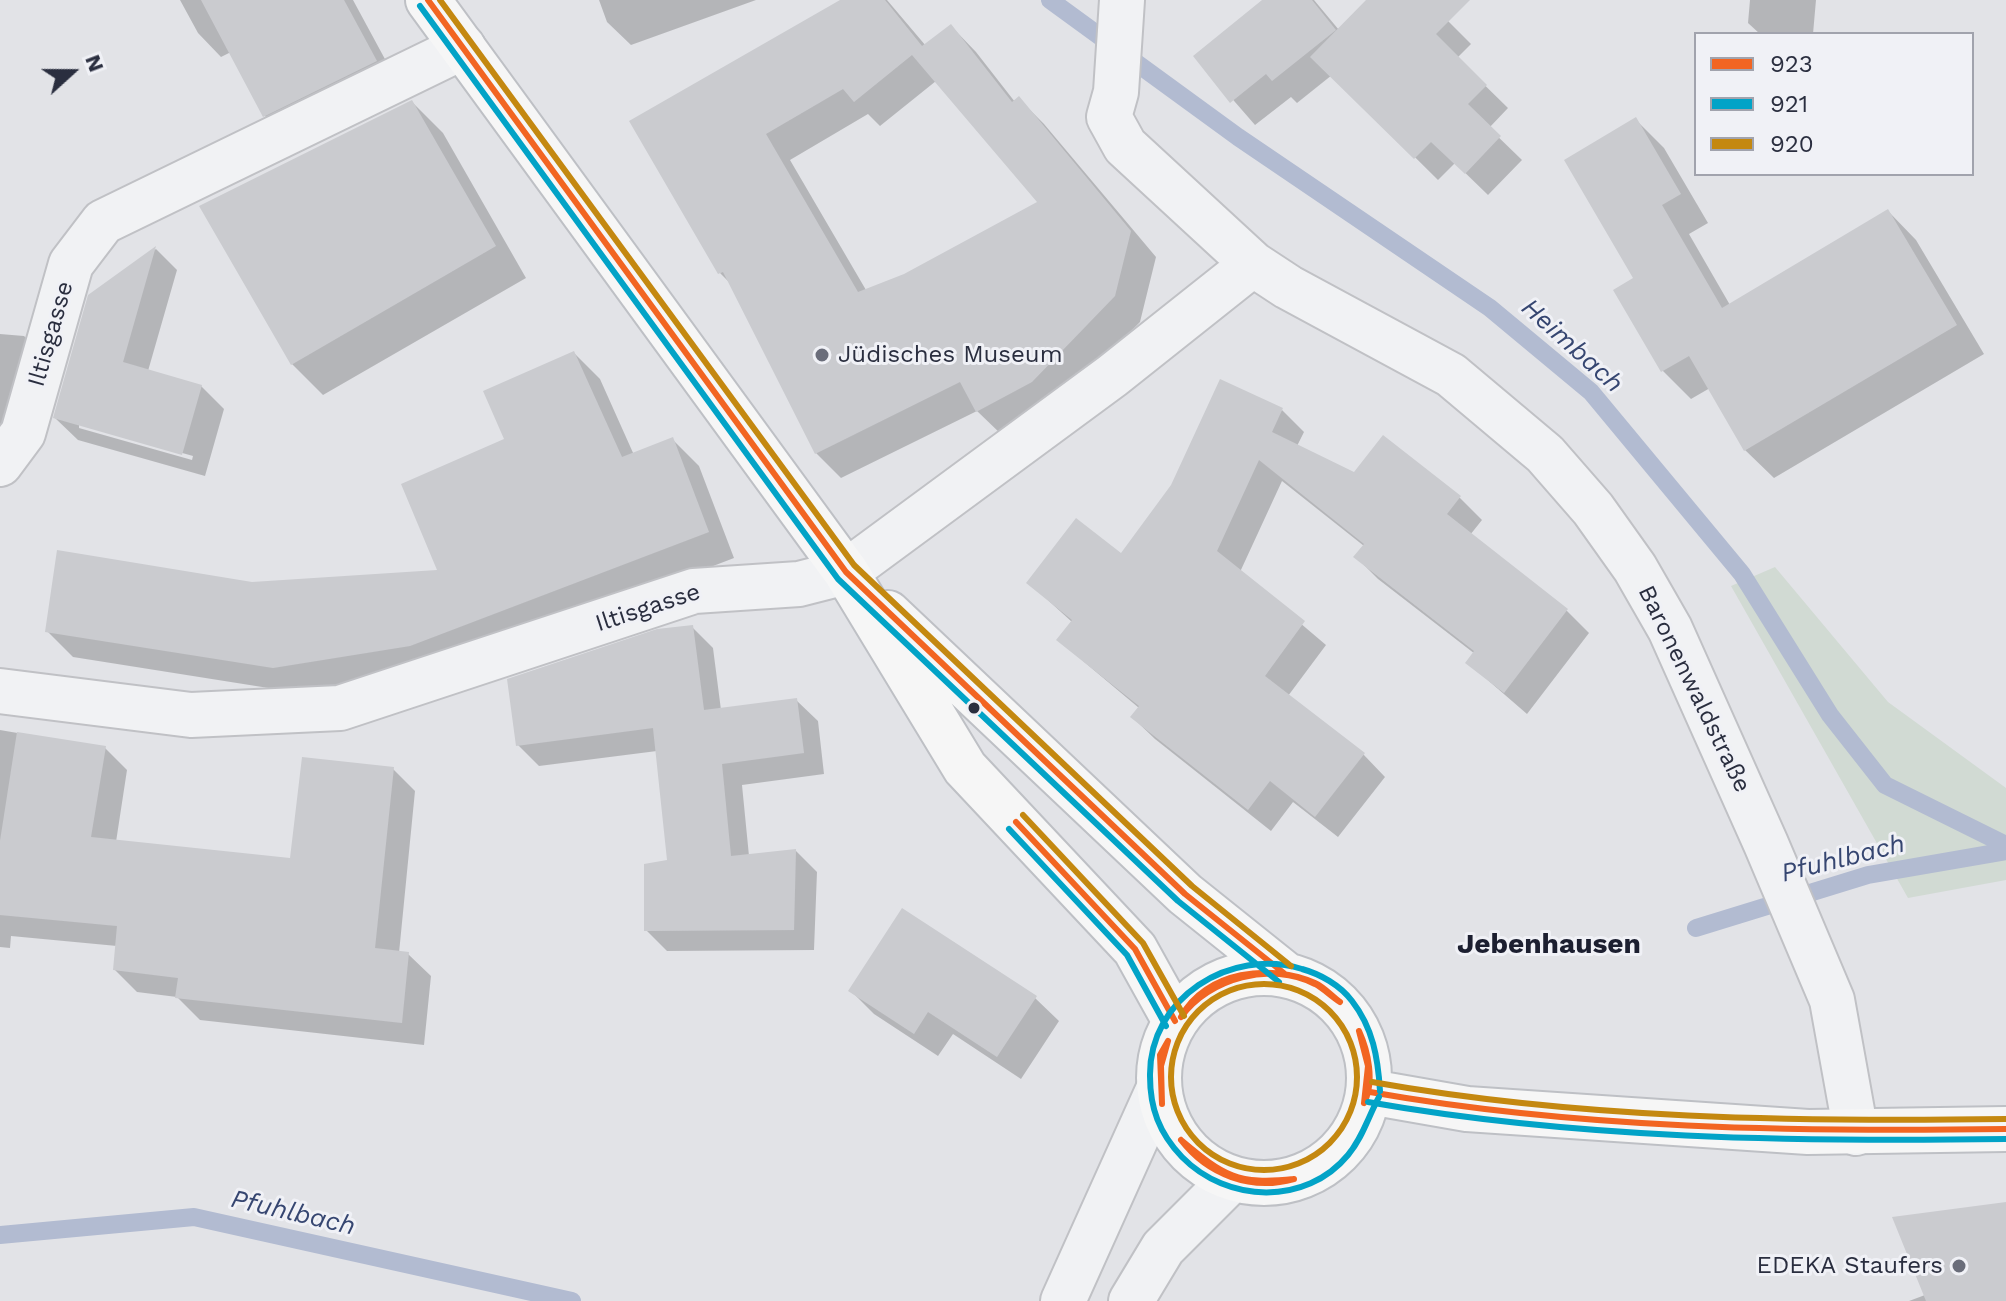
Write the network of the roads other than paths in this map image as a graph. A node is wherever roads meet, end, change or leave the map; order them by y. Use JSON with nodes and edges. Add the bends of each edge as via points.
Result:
{"nodes":[{"id":1,"x":428,"y":0,"type":"edge"},
{"id":2,"x":1122,"y":0,"type":"edge"},
{"id":3,"x":463,"y":47,"type":"junction"},
{"id":4,"x":1253,"y":264,"type":"junction"},
{"id":5,"x":0,"y":464,"type":"edge"},
{"id":6,"x":846,"y":572,"type":"junction"},
{"id":7,"x":0,"y":691,"type":"edge"},
{"id":8,"x":1285,"y":974,"type":"junction"},
{"id":9,"x":1175,"y":1021,"type":"junction"},
{"id":10,"x":1159,"y":1088,"type":"junction"},
{"id":11,"x":1370,"y":1092,"type":"junction"},
{"id":12,"x":2006,"y":1129,"type":"edge"},
{"id":13,"x":1856,"y":1133,"type":"junction"},
{"id":14,"x":1232,"y":1179,"type":"junction"},
{"id":15,"x":1063,"y":1301,"type":"edge"},
{"id":16,"x":1131,"y":1301,"type":"edge"}],
"edges":[{"from":1,"to":3,"type":"main road"},
{"from":2,"to":4,"type":"street","name":"Baronenwaldstraße","via":[[1116,92],[1109,117],[1125,146]]},
{"from":3,"to":5,"type":"street","name":"Iltisgasse","via":[[103,222],[71,264],[23,433]]},
{"from":3,"to":6,"type":"main road"},
{"from":4,"to":6,"type":"street","name":"Iltisgasse","via":[[1124,367]]},
{"from":4,"to":13,"type":"street","name":"Baronenwaldstraße","via":[[1451,375],[1545,454],[1635,568],[1670,629],[1832,1000]]},
{"from":6,"to":7,"type":"street","name":"Iltisgasse","via":[[799,584],[694,591],[340,708],[191,715]]},
{"from":6,"to":8,"type":"main road","via":[[1185,894]]},
{"from":6,"to":9,"type":"main road","via":[[965,768],[1135,949]]},
{"from":8,"to":9,"type":"main road","via":[[1254,972],[1222,980],[1196,997]]},
{"from":8,"to":11,"type":"main road","via":[[1315,984],[1353,1022],[1368,1061]]},
{"from":9,"to":10,"type":"main road","via":[[1162,1053]]},
{"from":10,"to":14,"type":"main road","via":[[1166,1117],[1182,1144],[1205,1165]]},
{"from":10,"to":15,"type":"street"},
{"from":11,"to":13,"type":"main road","via":[[1467,1109]]},
{"from":11,"to":14,"type":"main road","via":[[1353,1134],[1312,1172],[1259,1184]]},
{"from":12,"to":13,"type":"main road"},
{"from":14,"to":16,"type":"street","via":[[1163,1248]]}]}
